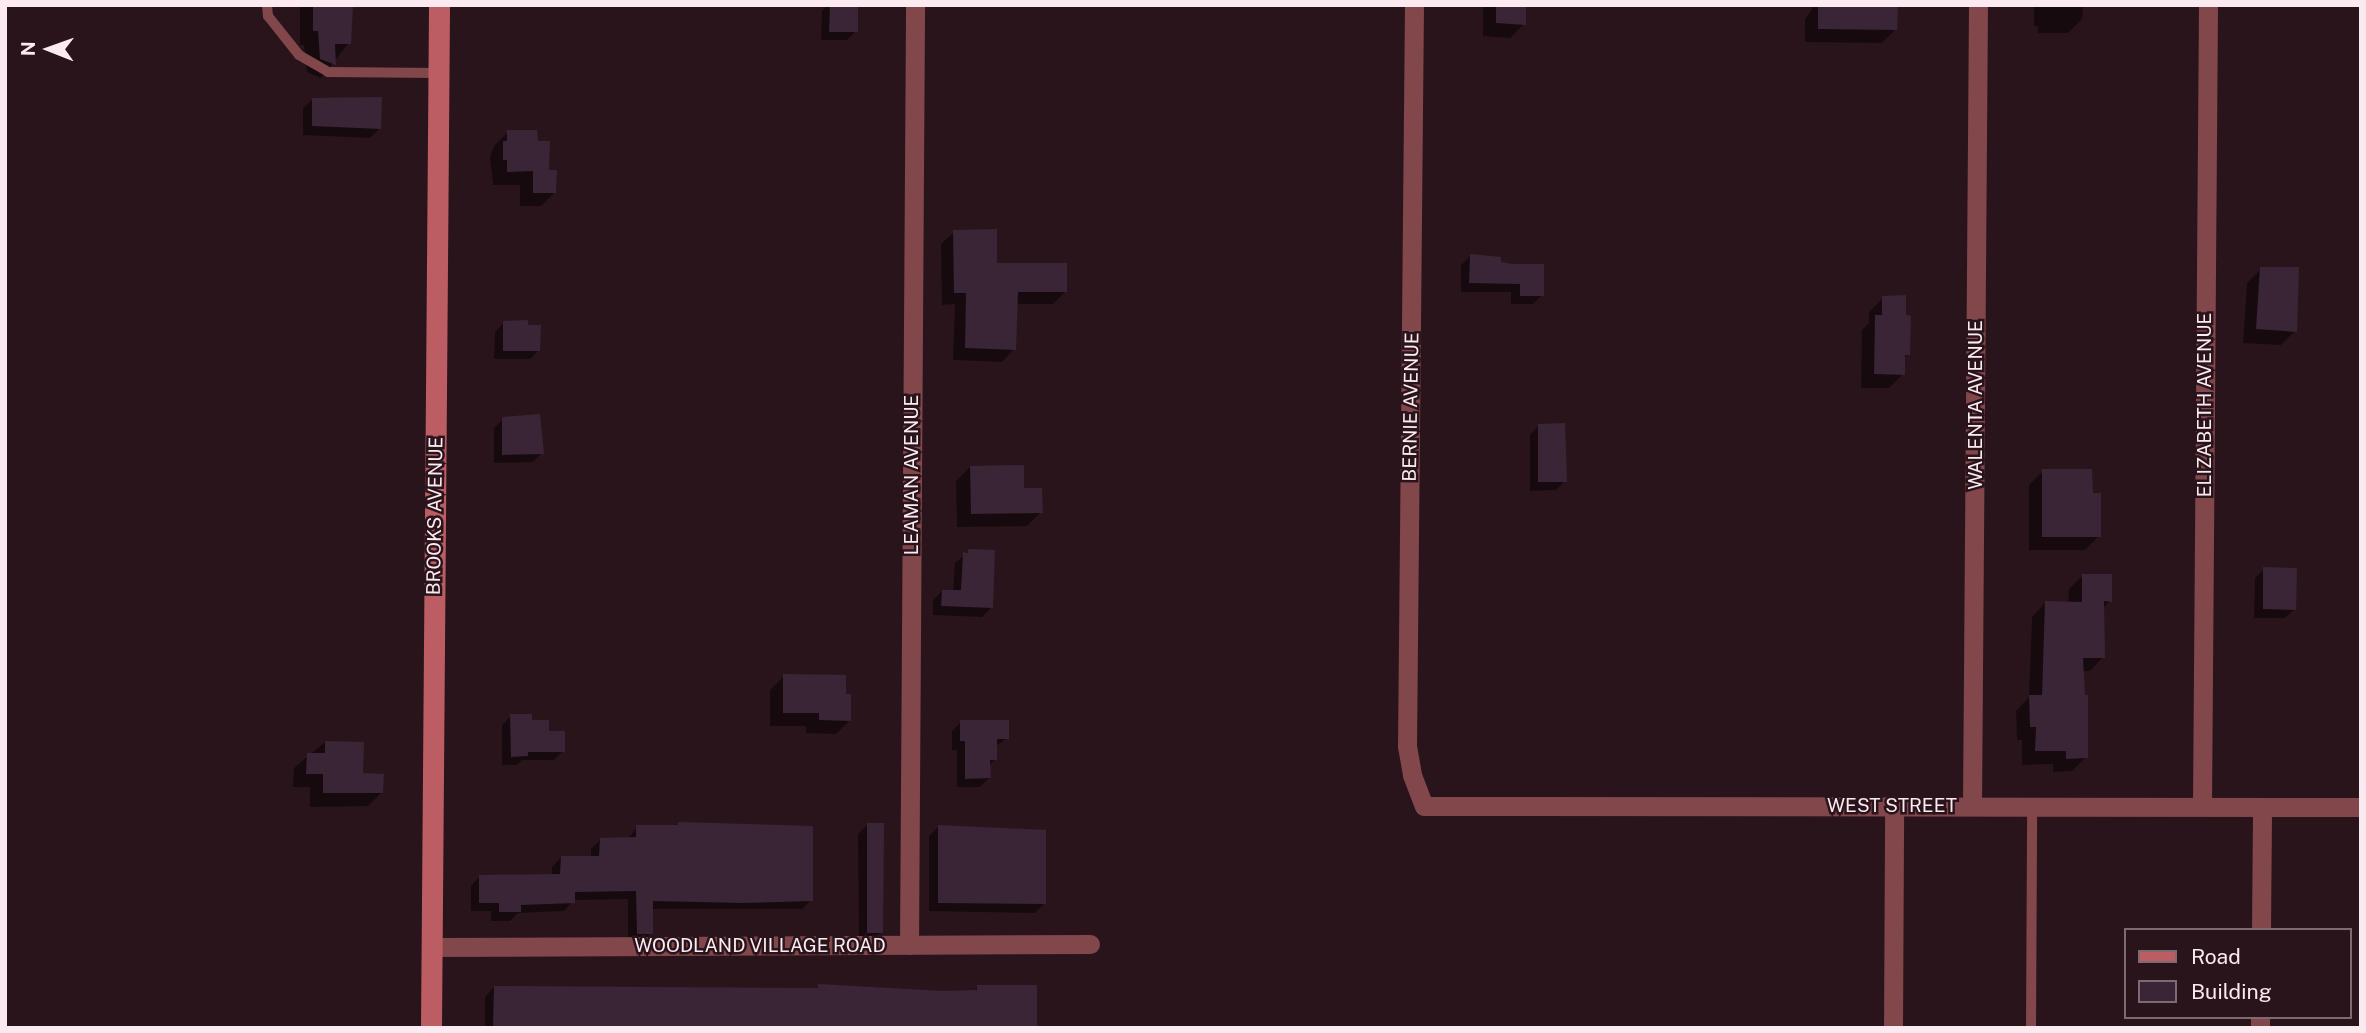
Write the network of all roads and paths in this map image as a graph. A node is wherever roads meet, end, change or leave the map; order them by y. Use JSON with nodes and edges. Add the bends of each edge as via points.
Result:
{"nodes":[{"id":1,"x":267,"y":5,"type":"edge"},
{"id":2,"x":439,"y":5,"type":"edge"},
{"id":3,"x":915,"y":5,"type":"edge"},
{"id":4,"x":1414,"y":5,"type":"edge"},
{"id":5,"x":1978,"y":5,"type":"edge"},
{"id":6,"x":2208,"y":5,"type":"edge"},
{"id":7,"x":439,"y":73,"type":"junction"},
{"id":8,"x":2202,"y":805,"type":"junction"},
{"id":9,"x":1424,"y":806,"type":"joint"},
{"id":10,"x":1894,"y":806,"type":"junction"},
{"id":11,"x":1972,"y":806,"type":"junction"},
{"id":12,"x":2032,"y":807,"type":"junction"},
{"id":13,"x":2262,"y":807,"type":"junction"},
{"id":14,"x":2361,"y":807,"type":"edge"},
{"id":15,"x":2261,"y":928,"type":"edge"},
{"id":16,"x":1090,"y":944,"type":"dead end"},
{"id":17,"x":909,"y":945,"type":"junction"},
{"id":18,"x":431,"y":947,"type":"junction"},
{"id":19,"x":430,"y":1028,"type":"edge"},
{"id":20,"x":1893,"y":1028,"type":"edge"},
{"id":21,"x":2031,"y":1028,"type":"edge"}],
"edges":[{"from":1,"to":7,"type":"lane","via":[[268,16],[299,55],[328,72]]},
{"from":2,"to":7,"type":"street","name":"BROOKS AVENUE"},
{"from":3,"to":17,"type":"street","name":"LEAMAN AVENUE"},
{"from":4,"to":9,"type":"street","name":"BERNIE AVENUE","via":[[1407,746]]},
{"from":5,"to":11,"type":"street","name":"WALENTA AVENUE"},
{"from":6,"to":8,"type":"street","name":"ELIZABETH AVENUE"},
{"from":7,"to":18,"type":"street","name":"BROOKS AVENUE"},
{"from":8,"to":12,"type":"street","name":"WEST STREET"},
{"from":8,"to":13,"type":"street","name":"WEST STREET"},
{"from":9,"to":10,"type":"street","name":"WEST STREET"},
{"from":10,"to":11,"type":"street","name":"WEST STREET"},
{"from":10,"to":20,"type":"street"},
{"from":11,"to":12,"type":"street","name":"WEST STREET"},
{"from":12,"to":21,"type":"lane"},
{"from":13,"to":14,"type":"street","name":"WEST STREET"},
{"from":13,"to":15,"type":"street"},
{"from":16,"to":17,"type":"street","name":"WOODLAND VILLAGE ROAD"},
{"from":17,"to":18,"type":"street","name":"WOODLAND VILLAGE ROAD"},
{"from":18,"to":19,"type":"street","name":"BROOKS AVENUE"}]}
